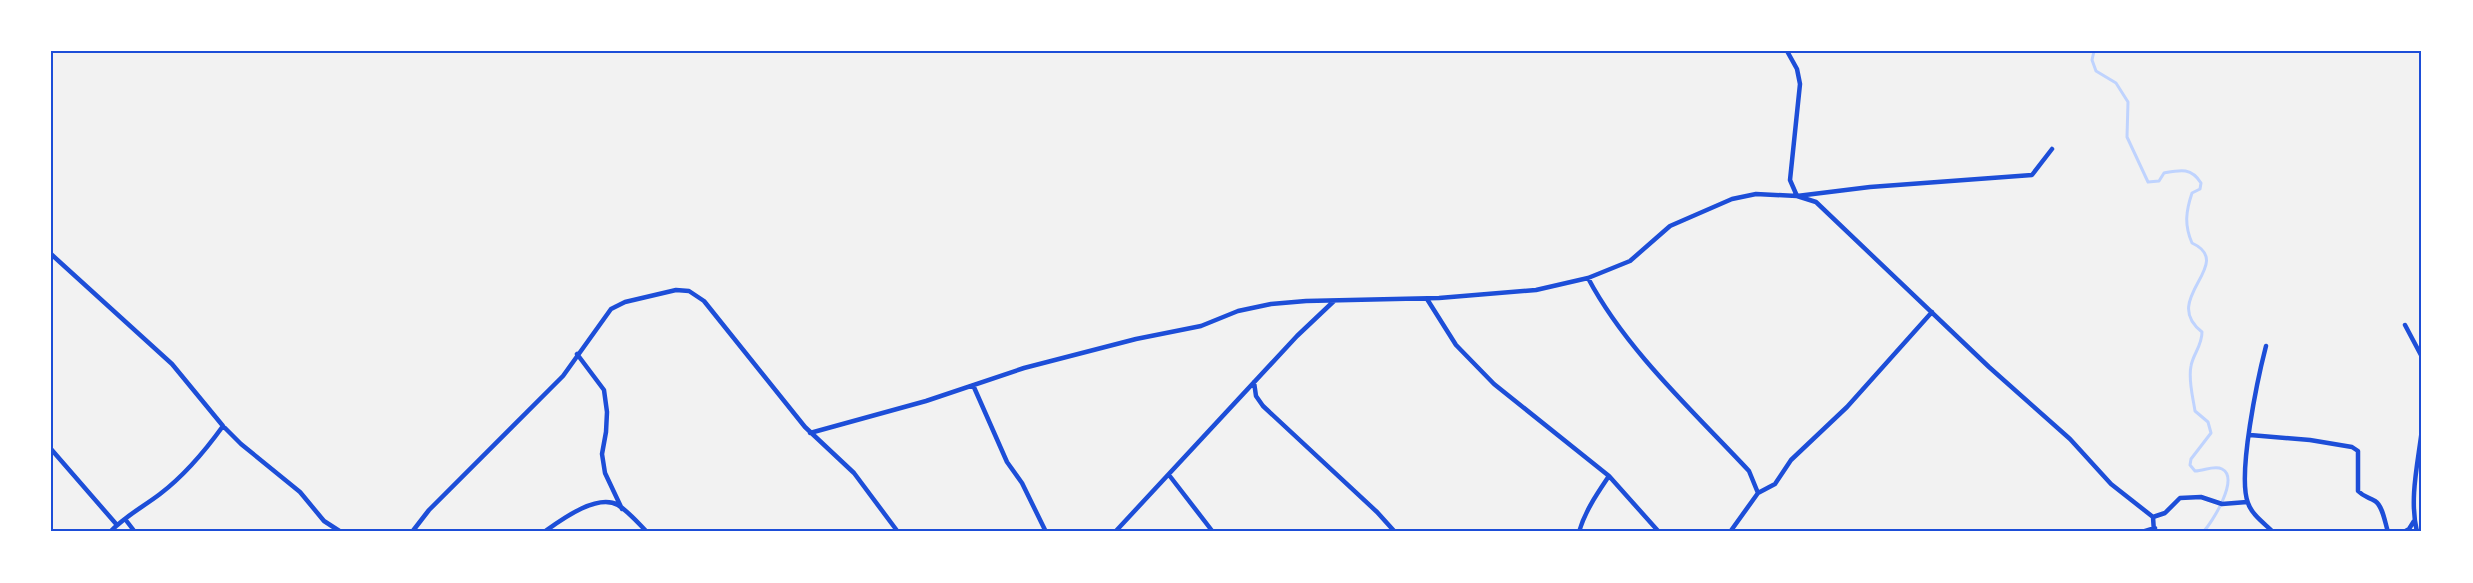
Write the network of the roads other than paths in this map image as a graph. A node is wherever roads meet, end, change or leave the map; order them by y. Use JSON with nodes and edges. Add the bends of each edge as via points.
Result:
{"nodes":[{"id":1,"x":1787,"y":51,"type":"edge"},
{"id":2,"x":2052,"y":149,"type":"dead end"},
{"id":3,"x":1797,"y":196,"type":"junction"},
{"id":4,"x":51,"y":254,"type":"edge"},
{"id":5,"x":1588,"y":278,"type":"junction"},
{"id":6,"x":1427,"y":298,"type":"junction"},
{"id":7,"x":1334,"y":301,"type":"junction"},
{"id":8,"x":1932,"y":312,"type":"junction"},
{"id":9,"x":2405,"y":325,"type":"dead end"},
{"id":10,"x":2266,"y":346,"type":"dead end"},
{"id":11,"x":577,"y":354,"type":"junction"},
{"id":12,"x":2422,"y":357,"type":"edge"},
{"id":13,"x":1254,"y":382,"type":"junction"},
{"id":14,"x":974,"y":385,"type":"junction"},
{"id":15,"x":223,"y":426,"type":"junction"},
{"id":16,"x":2422,"y":429,"type":"edge"},
{"id":17,"x":810,"y":433,"type":"junction"},
{"id":18,"x":2250,"y":435,"type":"junction"},
{"id":19,"x":51,"y":449,"type":"edge"},
{"id":20,"x":1169,"y":475,"type":"junction"},
{"id":21,"x":1609,"y":476,"type":"junction"},
{"id":22,"x":1758,"y":493,"type":"junction"},
{"id":23,"x":2247,"y":502,"type":"junction"},
{"id":24,"x":622,"y":509,"type":"junction"},
{"id":25,"x":2153,"y":517,"type":"junction"},
{"id":26,"x":125,"y":519,"type":"junction"},
{"id":27,"x":2414,"y":521,"type":"junction"},
{"id":28,"x":118,"y":525,"type":"junction"},
{"id":29,"x":2154,"y":530,"type":"edge"},
{"id":30,"x":110,"y":532,"type":"edge"},
{"id":31,"x":135,"y":532,"type":"edge"},
{"id":32,"x":341,"y":532,"type":"edge"},
{"id":33,"x":412,"y":532,"type":"edge"},
{"id":34,"x":544,"y":532,"type":"edge"},
{"id":35,"x":647,"y":532,"type":"edge"},
{"id":36,"x":898,"y":532,"type":"edge"},
{"id":37,"x":1046,"y":532,"type":"edge"},
{"id":38,"x":1115,"y":532,"type":"edge"},
{"id":39,"x":1212,"y":532,"type":"edge"},
{"id":40,"x":1395,"y":532,"type":"edge"},
{"id":41,"x":1579,"y":532,"type":"edge"},
{"id":42,"x":1659,"y":532,"type":"edge"},
{"id":43,"x":1730,"y":532,"type":"edge"},
{"id":44,"x":2142,"y":532,"type":"edge"},
{"id":45,"x":2273,"y":532,"type":"edge"},
{"id":46,"x":2388,"y":532,"type":"edge"},
{"id":47,"x":2404,"y":532,"type":"edge"},
{"id":48,"x":2417,"y":532,"type":"edge"}],
"edges":[{"from":1,"to":3,"type":"street","via":[[1800,84],[1790,180]]},
{"from":2,"to":3,"type":"street","via":[[2032,175]]},
{"from":3,"to":5,"type":"street","via":[[1756,194],[1732,199],[1670,226],[1630,261]]},
{"from":3,"to":8,"type":"street","via":[[1816,202]]},
{"from":4,"to":15,"type":"street","via":[[172,364]]},
{"from":5,"to":6,"type":"street","via":[[1536,290]]},
{"from":5,"to":22,"type":"street","via":[[1623,334],[1749,471]]},
{"from":6,"to":7,"type":"street"},
{"from":6,"to":21,"type":"street","via":[[1456,345],[1494,384]]},
{"from":7,"to":13,"type":"street"},
{"from":7,"to":14,"type":"street","via":[[1271,304],[1238,311],[1201,326],[1024,368]]},
{"from":8,"to":22,"type":"street","via":[[1846,407],[1791,460],[1775,484]]},
{"from":8,"to":25,"type":"street","via":[[2070,439],[2111,484]]},
{"from":9,"to":12,"type":"street"},
{"from":10,"to":18,"type":"street"},
{"from":11,"to":17,"type":"street","via":[[610,309],[625,302],[676,290],[689,291],[704,302]]},
{"from":11,"to":24,"type":"street","via":[[604,390],[607,412],[602,454],[605,473]]},
{"from":11,"to":33,"type":"street","via":[[563,376],[538,403],[500,437]]},
{"from":13,"to":20,"type":"street"},
{"from":13,"to":40,"type":"street","via":[[1256,396],[1263,406]]},
{"from":14,"to":17,"type":"street"},
{"from":14,"to":37,"type":"street","via":[[1007,462],[1022,483]]},
{"from":15,"to":26,"type":"street","via":[[204,453],[161,494]]},
{"from":15,"to":32,"type":"street","via":[[300,492],[324,521]]},
{"from":16,"to":27,"type":"street","via":[[2414,492]]},
{"from":17,"to":36,"type":"street","via":[[854,472]]},
{"from":18,"to":23,"type":"street","via":[[2245,465]]},
{"from":18,"to":46,"type":"street","via":[[2310,440],[2352,447],[2358,451],[2358,491],[2379,506]]},
{"from":19,"to":28,"type":"street"},
{"from":20,"to":38,"type":"street"},
{"from":20,"to":39,"type":"street"},
{"from":21,"to":41,"type":"street","via":[[1594,497]]},
{"from":21,"to":42,"type":"street"},
{"from":22,"to":43,"type":"street"},
{"from":23,"to":25,"type":"street","via":[[2222,504],[2201,497],[2180,498],[2165,513]]},
{"from":23,"to":45,"type":"street","via":[[2253,513]]},
{"from":24,"to":34,"type":"street","via":[[617,504],[586,506]]},
{"from":24,"to":35,"type":"street"},
{"from":25,"to":29,"type":"street"},
{"from":26,"to":28,"type":"street"},
{"from":26,"to":31,"type":"street"},
{"from":27,"to":47,"type":"street"},
{"from":27,"to":48,"type":"street"},
{"from":28,"to":30,"type":"street"},
{"from":29,"to":44,"type":"street"}]}
